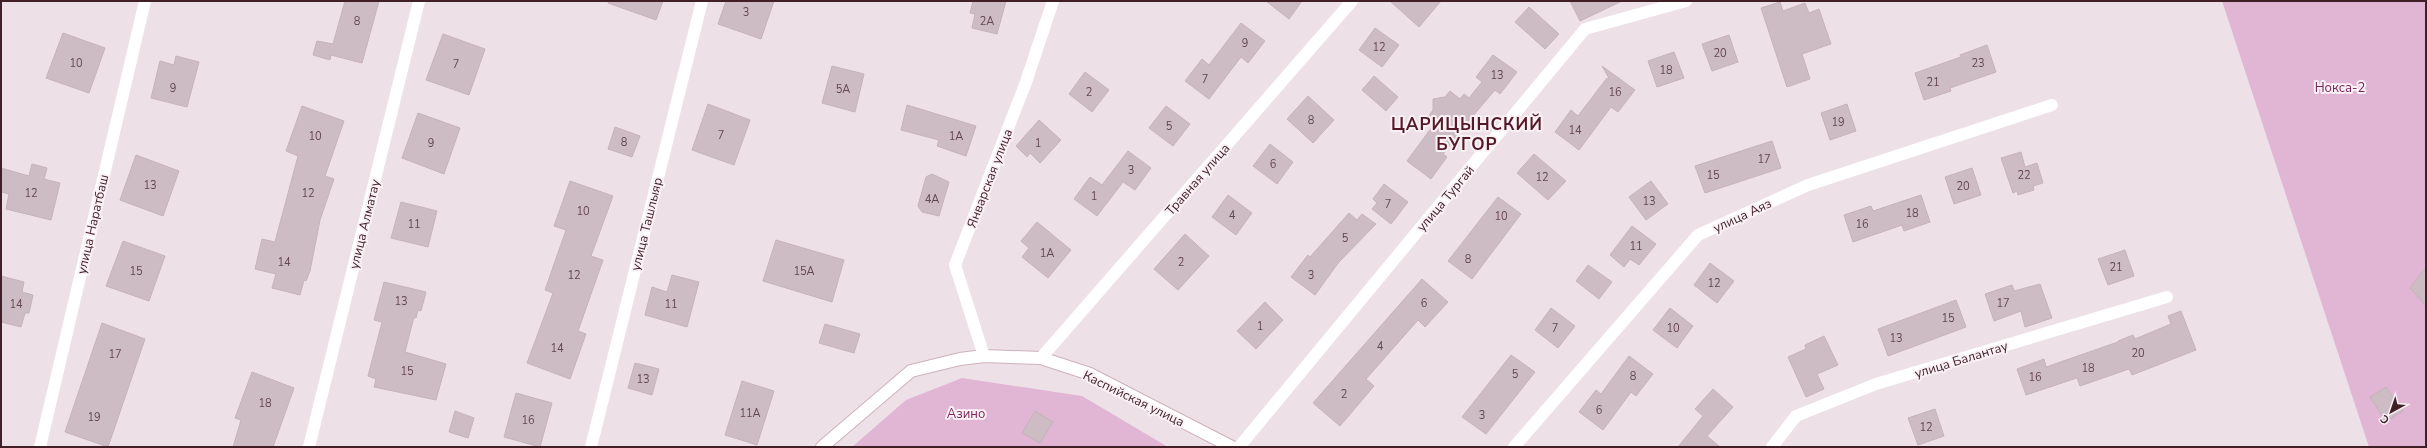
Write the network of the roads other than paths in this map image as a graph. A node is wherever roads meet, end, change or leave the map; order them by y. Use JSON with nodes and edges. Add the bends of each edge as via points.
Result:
{"nodes":[{"id":1,"x":145,"y":1,"type":"edge"},
{"id":2,"x":419,"y":1,"type":"edge"},
{"id":3,"x":702,"y":1,"type":"edge"},
{"id":4,"x":1053,"y":1,"type":"edge"},
{"id":5,"x":1352,"y":1,"type":"edge"},
{"id":6,"x":1686,"y":1,"type":"edge"},
{"id":7,"x":2052,"y":105,"type":"dead end"},
{"id":8,"x":2167,"y":297,"type":"dead end"},
{"id":9,"x":984,"y":356,"type":"junction"},
{"id":10,"x":1041,"y":358,"type":"junction"},
{"id":11,"x":40,"y":447,"type":"edge"},
{"id":12,"x":309,"y":447,"type":"edge"},
{"id":13,"x":591,"y":447,"type":"edge"},
{"id":14,"x":822,"y":447,"type":"edge"},
{"id":15,"x":1232,"y":447,"type":"edge"},
{"id":16,"x":1239,"y":447,"type":"edge"},
{"id":17,"x":1514,"y":447,"type":"edge"},
{"id":18,"x":1772,"y":447,"type":"edge"}],
"edges":[{"from":1,"to":11,"type":"street","name":"улица Наратбаш"},
{"from":2,"to":12,"type":"street","name":"улица Алматау"},
{"from":3,"to":13,"type":"street","name":"улица Ташлыяр"},
{"from":4,"to":9,"type":"street","name":"Январская улица","via":[[1026,82],[955,265]]},
{"from":5,"to":10,"type":"street","name":"Травная улица"},
{"from":6,"to":16,"type":"street","name":"улица Тургай","via":[[1585,29]]},
{"from":7,"to":17,"type":"street","name":"улица Аяз","via":[[1808,185],[1698,235]]},
{"from":8,"to":18,"type":"street","name":"улица Балантау","via":[[1876,384],[1796,416]]},
{"from":9,"to":10,"type":"street","name":"Каспийская улица"},
{"from":9,"to":14,"type":"street","name":"Каспийская улица","via":[[960,359],[912,372]]},
{"from":10,"to":15,"type":"street","name":"Каспийская улица","via":[[1090,374]]}]}
